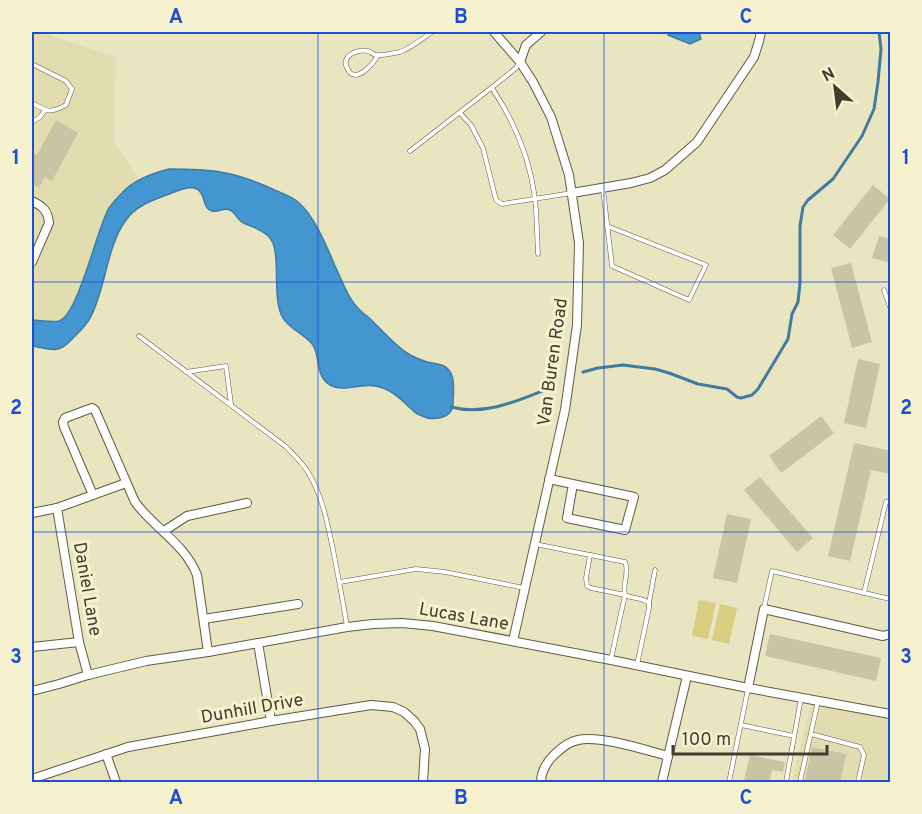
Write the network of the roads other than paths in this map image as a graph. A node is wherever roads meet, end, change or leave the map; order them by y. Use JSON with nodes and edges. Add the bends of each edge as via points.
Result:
{"nodes":[{"id":1,"x":432,"y":32,"type":"edge"},
{"id":2,"x":494,"y":32,"type":"edge"},
{"id":3,"x":541,"y":32,"type":"edge"},
{"id":4,"x":760,"y":32,"type":"edge"},
{"id":5,"x":378,"y":56,"type":"junction"},
{"id":6,"x":520,"y":62,"type":"junction"},
{"id":7,"x":32,"y":64,"type":"edge"},
{"id":8,"x":492,"y":88,"type":"junction"},
{"id":9,"x":32,"y":103,"type":"edge"},
{"id":10,"x":45,"y":110,"type":"junction"},
{"id":11,"x":460,"y":112,"type":"junction"},
{"id":12,"x":32,"y":122,"type":"edge"},
{"id":13,"x":410,"y":151,"type":"dead end"},
{"id":14,"x":603,"y":188,"type":"junction"},
{"id":15,"x":572,"y":193,"type":"junction"},
{"id":16,"x":535,"y":199,"type":"junction"},
{"id":17,"x":32,"y":201,"type":"edge"},
{"id":18,"x":607,"y":225,"type":"junction"},
{"id":19,"x":538,"y":254,"type":"dead end"},
{"id":20,"x":32,"y":262,"type":"edge"},
{"id":21,"x":884,"y":290,"type":"dead end"},
{"id":22,"x":891,"y":307,"type":"edge"},
{"id":23,"x":139,"y":336,"type":"dead end"},
{"id":24,"x":186,"y":372,"type":"junction"},
{"id":25,"x":231,"y":405,"type":"junction"},
{"id":26,"x":549,"y":479,"type":"junction"},
{"id":27,"x":126,"y":483,"type":"junction"},
{"id":28,"x":573,"y":484,"type":"junction"},
{"id":29,"x":93,"y":495,"type":"junction"},
{"id":30,"x":891,"y":502,"type":"edge"},
{"id":31,"x":248,"y":503,"type":"dead end"},
{"id":32,"x":57,"y":508,"type":"junction"},
{"id":33,"x":32,"y":513,"type":"edge"},
{"id":34,"x":164,"y":531,"type":"junction"},
{"id":35,"x":535,"y":544,"type":"junction"},
{"id":36,"x":590,"y":555,"type":"junction"},
{"id":37,"x":655,"y":570,"type":"dead end"},
{"id":38,"x":340,"y":582,"type":"junction"},
{"id":39,"x":525,"y":588,"type":"junction"},
{"id":40,"x":864,"y":592,"type":"junction"},
{"id":41,"x":625,"y":595,"type":"junction"},
{"id":42,"x":891,"y":599,"type":"edge"},
{"id":43,"x":649,"y":603,"type":"junction"},
{"id":44,"x":298,"y":604,"type":"dead end"},
{"id":45,"x":764,"y":609,"type":"junction"},
{"id":46,"x":204,"y":619,"type":"junction"},
{"id":47,"x":347,"y":627,"type":"junction"},
{"id":48,"x":891,"y":634,"type":"edge"},
{"id":49,"x":513,"y":641,"type":"junction"},
{"id":50,"x":80,"y":642,"type":"junction"},
{"id":51,"x":258,"y":643,"type":"junction"},
{"id":52,"x":32,"y":647,"type":"edge"},
{"id":53,"x":208,"y":652,"type":"junction"},
{"id":54,"x":611,"y":660,"type":"junction"},
{"id":55,"x":637,"y":666,"type":"junction"},
{"id":56,"x":88,"y":675,"type":"junction"},
{"id":57,"x":687,"y":676,"type":"junction"},
{"id":58,"x":748,"y":688,"type":"junction"},
{"id":59,"x":32,"y":691,"type":"edge"},
{"id":60,"x":801,"y":698,"type":"junction"},
{"id":61,"x":819,"y":701,"type":"junction"},
{"id":62,"x":891,"y":714,"type":"edge"},
{"id":63,"x":271,"y":721,"type":"junction"},
{"id":64,"x":741,"y":725,"type":"junction"},
{"id":65,"x":811,"y":734,"type":"junction"},
{"id":66,"x":794,"y":736,"type":"junction"},
{"id":67,"x":106,"y":754,"type":"junction"},
{"id":68,"x":669,"y":756,"type":"junction"},
{"id":69,"x":32,"y":778,"type":"edge"},
{"id":70,"x":116,"y":783,"type":"edge"},
{"id":71,"x":423,"y":783,"type":"edge"},
{"id":72,"x":541,"y":783,"type":"edge"},
{"id":73,"x":662,"y":783,"type":"edge"},
{"id":74,"x":729,"y":783,"type":"edge"},
{"id":75,"x":786,"y":783,"type":"edge"},
{"id":76,"x":800,"y":783,"type":"edge"},
{"id":77,"x":858,"y":783,"type":"edge"}],
"edges":[{"from":1,"to":5,"type":"lane","via":[[403,51]]},
{"from":2,"to":6,"type":"street","name":"Van Buren Road"},
{"from":3,"to":6,"type":"street","via":[[526,45]]},
{"from":4,"to":14,"type":"street","via":[[754,57],[697,142],[650,178]]},
{"from":5,"to":5,"type":"lane","via":[[356,52],[350,55],[348,70],[357,75],[368,70]]},
{"from":6,"to":8,"type":"lane"},
{"from":6,"to":15,"type":"street","name":"Van Buren Road","via":[[550,117]]},
{"from":7,"to":10,"type":"lane","via":[[66,81],[72,89],[66,105]]},
{"from":8,"to":11,"type":"lane"},
{"from":8,"to":16,"type":"lane","via":[[521,142]]},
{"from":9,"to":10,"type":"lane"},
{"from":10,"to":12,"type":"lane"},
{"from":11,"to":13,"type":"lane"},
{"from":11,"to":16,"type":"lane","via":[[483,148],[496,200],[502,204]]},
{"from":14,"to":15,"type":"street"},
{"from":14,"to":18,"type":"lane"},
{"from":15,"to":16,"type":"lane"},
{"from":15,"to":26,"type":"street","name":"Van Buren Road","via":[[579,243],[577,325],[565,410]]},
{"from":16,"to":19,"type":"lane"},
{"from":17,"to":20,"type":"street","via":[[46,211],[50,223]]},
{"from":18,"to":18,"type":"lane","via":[[612,266],[690,300],[706,265]]},
{"from":21,"to":22,"type":"lane"},
{"from":23,"to":24,"type":"lane"},
{"from":24,"to":25,"type":"lane"},
{"from":24,"to":25,"type":"lane","via":[[226,366]]},
{"from":25,"to":38,"type":"lane","via":[[285,446],[311,476],[324,510]]},
{"from":26,"to":28,"type":"street"},
{"from":26,"to":35,"type":"street","name":"Van Buren Road"},
{"from":27,"to":29,"type":"street"},
{"from":27,"to":29,"type":"street","via":[[95,410],[77,413],[65,418],[64,428]]},
{"from":27,"to":34,"type":"street","via":[[143,514]]},
{"from":28,"to":28,"type":"street","via":[[634,497],[625,530],[567,518]]},
{"from":29,"to":32,"type":"street"},
{"from":30,"to":40,"type":"lane","via":[[886,502]]},
{"from":31,"to":34,"type":"street","via":[[187,516]]},
{"from":32,"to":33,"type":"street"},
{"from":32,"to":50,"type":"street","name":"Daniel Lane"},
{"from":34,"to":46,"type":"street","via":[[192,564]]},
{"from":35,"to":36,"type":"lane"},
{"from":35,"to":39,"type":"street","name":"Van Buren Road"},
{"from":36,"to":41,"type":"lane","via":[[625,562]]},
{"from":36,"to":41,"type":"lane","via":[[587,586]]},
{"from":37,"to":43,"type":"lane"},
{"from":38,"to":39,"type":"lane","via":[[416,569]]},
{"from":38,"to":47,"type":"lane"},
{"from":39,"to":49,"type":"street","name":"Van Buren Road"},
{"from":40,"to":42,"type":"lane"},
{"from":40,"to":45,"type":"lane","via":[[772,571]]},
{"from":41,"to":43,"type":"lane"},
{"from":41,"to":54,"type":"lane"},
{"from":43,"to":55,"type":"lane"},
{"from":44,"to":46,"type":"street"},
{"from":45,"to":48,"type":"street","via":[[883,636]]},
{"from":45,"to":58,"type":"street"},
{"from":46,"to":53,"type":"street"},
{"from":47,"to":49,"type":"street","name":"Lucas Lane","via":[[402,623]]},
{"from":47,"to":51,"type":"street","name":"Lucas Lane"},
{"from":49,"to":54,"type":"street","name":"Lucas Lane"},
{"from":50,"to":52,"type":"street"},
{"from":50,"to":56,"type":"street","name":"Daniel Lane"},
{"from":51,"to":53,"type":"street","name":"Lucas Lane"},
{"from":51,"to":63,"type":"street"},
{"from":53,"to":56,"type":"street","name":"Lucas Lane"},
{"from":54,"to":55,"type":"street","name":"Lucas Lane"},
{"from":55,"to":57,"type":"street","name":"Lucas Lane"},
{"from":56,"to":59,"type":"street","name":"Lucas Lane"},
{"from":57,"to":58,"type":"street","name":"Lucas Lane"},
{"from":57,"to":68,"type":"street"},
{"from":58,"to":60,"type":"street","name":"Lucas Lane"},
{"from":58,"to":64,"type":"lane"},
{"from":60,"to":61,"type":"street","name":"Lucas Lane"},
{"from":60,"to":66,"type":"lane"},
{"from":61,"to":62,"type":"street","name":"Lucas Lane"},
{"from":61,"to":65,"type":"lane"},
{"from":63,"to":67,"type":"street","name":"Dunhill Drive"},
{"from":63,"to":71,"type":"street","name":"Dunhill Drive","via":[[371,705],[393,707],[404,712],[420,729],[425,749]]},
{"from":64,"to":66,"type":"lane"},
{"from":64,"to":74,"type":"lane"},
{"from":65,"to":76,"type":"lane"},
{"from":65,"to":77,"type":"lane","via":[[860,747],[864,755]]},
{"from":66,"to":75,"type":"lane"},
{"from":67,"to":69,"type":"street","name":"Dunhill Drive"},
{"from":67,"to":70,"type":"street"},
{"from":68,"to":72,"type":"street","via":[[597,738],[576,740],[551,758]]},
{"from":68,"to":73,"type":"street"}]}
